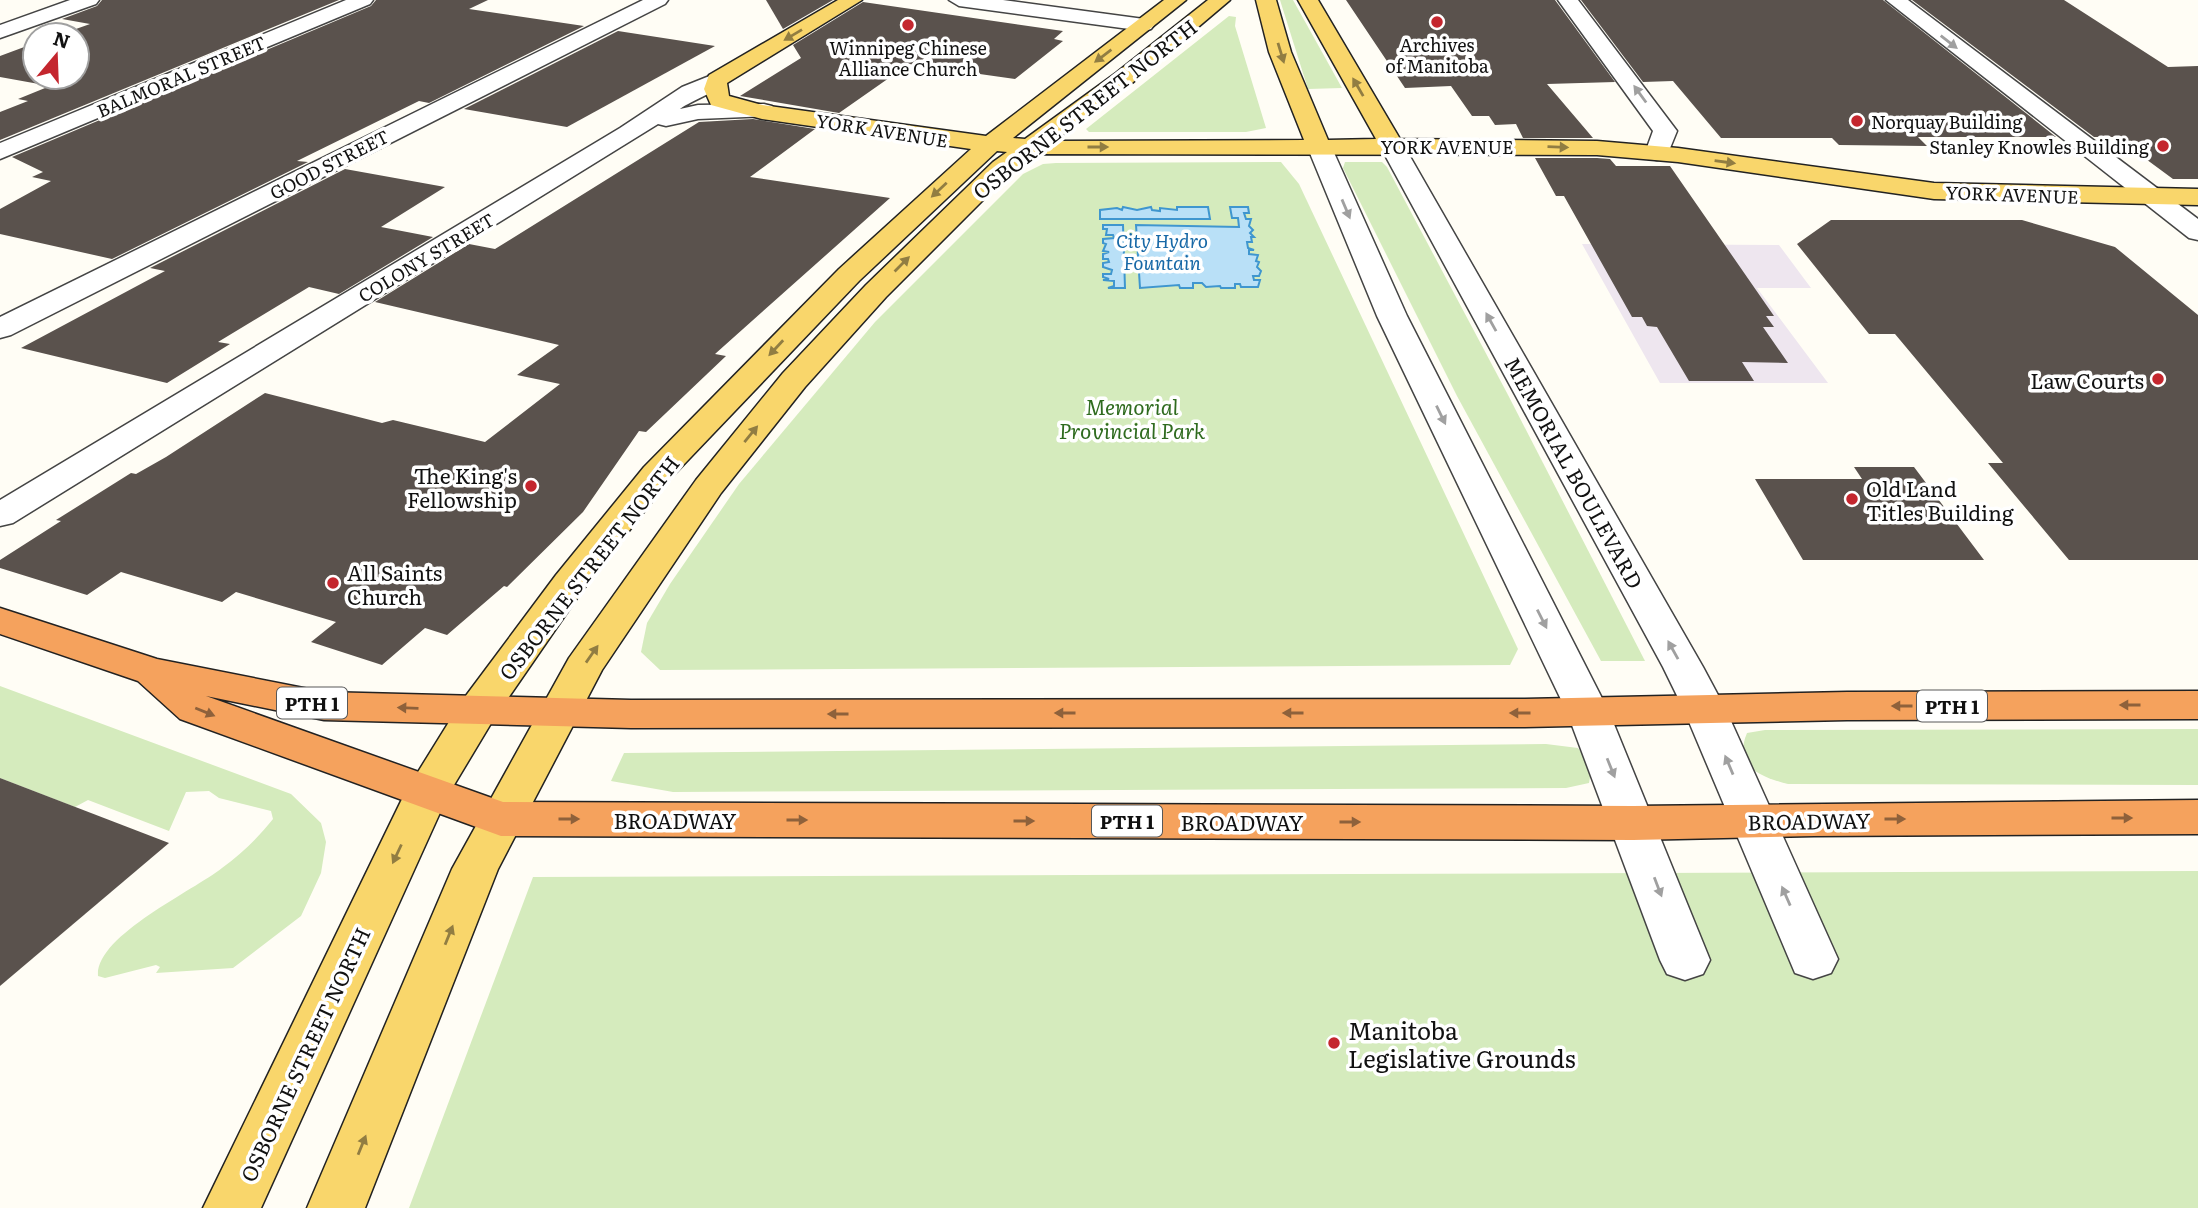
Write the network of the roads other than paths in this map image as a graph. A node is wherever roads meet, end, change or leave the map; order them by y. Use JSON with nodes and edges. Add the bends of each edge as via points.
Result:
{"nodes":[{"id":1,"x":89,"y":0,"type":"edge"},
{"id":2,"x":363,"y":0,"type":"edge"},
{"id":3,"x":658,"y":0,"type":"edge"},
{"id":4,"x":852,"y":0,"type":"edge"},
{"id":5,"x":959,"y":0,"type":"edge"},
{"id":6,"x":1176,"y":0,"type":"edge"},
{"id":7,"x":1220,"y":0,"type":"edge"},
{"id":8,"x":1266,"y":0,"type":"edge"},
{"id":9,"x":1308,"y":0,"type":"edge"},
{"id":10,"x":1568,"y":0,"type":"edge"},
{"id":11,"x":1896,"y":0,"type":"edge"},
{"id":12,"x":1144,"y":25,"type":"junction"},
{"id":13,"x":0,"y":32,"type":"edge"},
{"id":14,"x":717,"y":80,"type":"junction"},
{"id":15,"x":764,"y":111,"type":"junction"},
{"id":16,"x":628,"y":133,"type":"junction"},
{"id":17,"x":990,"y":144,"type":"junction"},
{"id":18,"x":1319,"y":146,"type":"junction"},
{"id":19,"x":1392,"y":146,"type":"junction"},
{"id":20,"x":1030,"y":147,"type":"junction"},
{"id":21,"x":0,"y":152,"type":"edge"},
{"id":22,"x":1657,"y":153,"type":"junction"},
{"id":23,"x":2153,"y":197,"type":"junction"},
{"id":24,"x":2198,"y":197,"type":"edge"},
{"id":25,"x":2198,"y":232,"type":"edge"},
{"id":26,"x":0,"y":329,"type":"edge"},
{"id":27,"x":0,"y":515,"type":"edge"},
{"id":28,"x":0,"y":620,"type":"edge"},
{"id":29,"x":151,"y":671,"type":"junction"},
{"id":30,"x":2198,"y":705,"type":"edge"},
{"id":31,"x":477,"y":710,"type":"junction"},
{"id":32,"x":1705,"y":710,"type":"junction"},
{"id":33,"x":1588,"y":712,"type":"junction"},
{"id":34,"x":557,"y":713,"type":"junction"},
{"id":35,"x":426,"y":793,"type":"junction"},
{"id":36,"x":2198,"y":817,"type":"edge"},
{"id":37,"x":501,"y":819,"type":"junction"},
{"id":38,"x":1753,"y":821,"type":"junction"},
{"id":39,"x":1633,"y":823,"type":"junction"},
{"id":40,"x":1813,"y":959,"type":"dead end"},
{"id":41,"x":1685,"y":960,"type":"dead end"},
{"id":42,"x":232,"y":1208,"type":"edge"},
{"id":43,"x":336,"y":1208,"type":"edge"}],
"edges":[{"from":1,"to":13,"type":"street"},
{"from":2,"to":21,"type":"street","name":"BALMORAL STREET"},
{"from":3,"to":26,"type":"street","name":"GOOD STREET"},
{"from":4,"to":14,"type":"main road","name":"COLONY STREET","one_way":true},
{"from":5,"to":12,"type":"street"},
{"from":6,"to":12,"type":"main road","name":"OSBORNE STREET NORTH"},
{"from":7,"to":20,"type":"main road","name":"OSBORNE STREET NORTH","via":[[1125,78]]},
{"from":8,"to":18,"type":"main road","one_way":true,"via":[[1280,52]]},
{"from":19,"to":9,"type":"main road","name":"MEMORIAL BOULEVARD","one_way":true},
{"from":22,"to":10,"type":"street","one_way":true,"via":[[1665,131]]},
{"from":11,"to":23,"type":"street","one_way":true},
{"from":12,"to":17,"type":"main road","name":"OSBORNE STREET NORTH","one_way":true},
{"from":14,"to":15,"type":"main road","name":"YORK AVENUE","via":[[719,100]]},
{"from":14,"to":16,"type":"street","name":"COLONY STREET","via":[[690,92]]},
{"from":15,"to":16,"type":"street","via":[[687,113]]},
{"from":15,"to":17,"type":"main road","name":"YORK AVENUE"},
{"from":16,"to":27,"type":"street","name":"COLONY STREET"},
{"from":17,"to":20,"type":"main road","name":"YORK AVENUE"},
{"from":17,"to":31,"type":"main road","name":"OSBORNE STREET NORTH","one_way":true,"via":[[849,275],[656,474]]},
{"from":18,"to":19,"type":"main road","name":"YORK AVENUE"},
{"from":20,"to":18,"type":"main road","name":"YORK AVENUE","one_way":true},
{"from":18,"to":33,"type":"street","one_way":true,"via":[[1392,316]]},
{"from":19,"to":22,"type":"main road","name":"YORK AVENUE","one_way":true,"via":[[1566,147]]},
{"from":32,"to":19,"type":"street","name":"MEMORIAL BOULEVARD","one_way":true},
{"from":34,"to":20,"type":"main road","name":"OSBORNE STREET NORTH","one_way":true,"via":[[583,667],[708,486],[794,380],[949,218]]},
{"from":22,"to":23,"type":"main road","name":"YORK AVENUE","one_way":true,"via":[[1934,191]]},
{"from":23,"to":24,"type":"main road","name":"YORK AVENUE"},
{"from":23,"to":25,"type":"street"},
{"from":28,"to":29,"type":"highway","name":"BROADWAY","number":"PTH 1"},
{"from":31,"to":29,"type":"highway","name":"BROADWAY","number":"PTH 1","one_way":true,"via":[[324,706]]},
{"from":29,"to":35,"type":"highway","name":"BROADWAY","number":"PTH 1","one_way":true,"via":[[195,709]]},
{"from":30,"to":32,"type":"highway","name":"BROADWAY","number":"PTH 1","one_way":true},
{"from":31,"to":34,"type":"highway","name":"BROADWAY","number":"PTH 1"},
{"from":31,"to":35,"type":"main road","name":"OSBORNE STREET NORTH"},
{"from":32,"to":33,"type":"highway","name":"BROADWAY","number":"PTH 1"},
{"from":38,"to":32,"type":"street","name":"MEMORIAL BOULEVARD","one_way":true},
{"from":33,"to":34,"type":"highway","name":"BROADWAY","number":"PTH 1","one_way":true},
{"from":33,"to":39,"type":"street","one_way":true},
{"from":34,"to":37,"type":"main road","name":"OSBORNE STREET NORTH"},
{"from":35,"to":37,"type":"highway","name":"BROADWAY","number":"PTH 1"},
{"from":35,"to":42,"type":"main road","name":"OSBORNE STREET NORTH","one_way":true},
{"from":38,"to":36,"type":"highway","name":"BROADWAY","number":"PTH 1","one_way":true},
{"from":37,"to":39,"type":"highway","name":"BROADWAY","number":"PTH 1","one_way":true},
{"from":43,"to":37,"type":"main road","name":"OSBORNE STREET NORTH","one_way":true,"via":[[475,869]]},
{"from":38,"to":39,"type":"highway","name":"BROADWAY","number":"PTH 1"},
{"from":40,"to":38,"type":"street","name":"MEMORIAL BOULEVARD","one_way":true},
{"from":39,"to":41,"type":"street","one_way":true}]}
